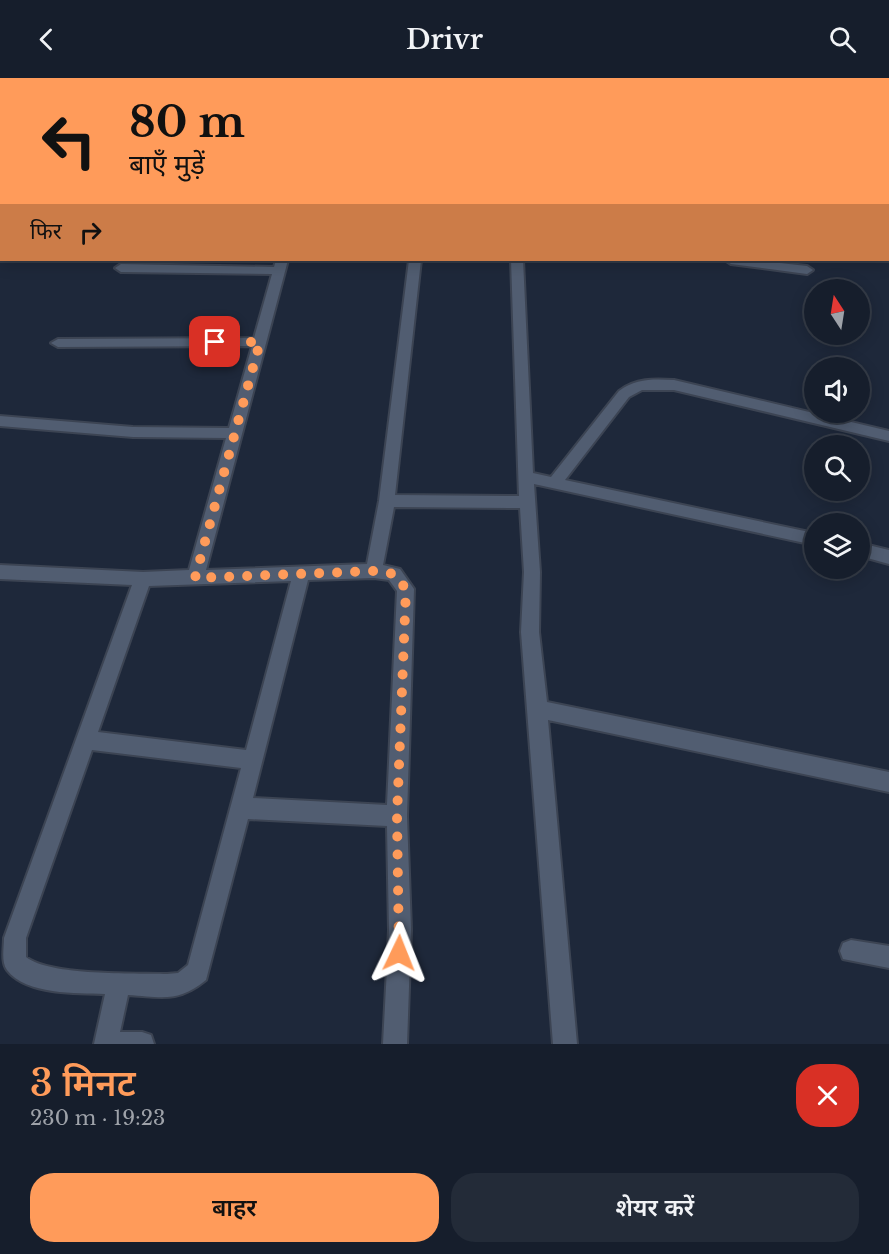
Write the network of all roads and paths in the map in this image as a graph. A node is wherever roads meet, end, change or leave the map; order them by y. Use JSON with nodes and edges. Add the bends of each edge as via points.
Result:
{"nodes":[{"id":1,"x":415,"y":261,"type":"edge"},
{"id":2,"x":517,"y":261,"type":"edge"},
{"id":3,"x":738,"y":261,"type":"edge"},
{"id":4,"x":280,"y":265,"type":"edge"},
{"id":5,"x":121,"y":268,"type":"dead end"},
{"id":6,"x":807,"y":270,"type":"dead end"},
{"id":7,"x":260,"y":342,"type":"junction"},
{"id":8,"x":58,"y":343,"type":"dead end"},
{"id":9,"x":0,"y":422,"type":"edge"},
{"id":10,"x":234,"y":433,"type":"junction"},
{"id":11,"x":889,"y":436,"type":"edge"},
{"id":12,"x":526,"y":477,"type":"junction"},
{"id":13,"x":554,"y":483,"type":"junction"},
{"id":14,"x":387,"y":501,"type":"junction"},
{"id":15,"x":528,"y":502,"type":"junction"},
{"id":16,"x":804,"y":537,"type":"edge"},
{"id":17,"x":870,"y":552,"type":"edge"},
{"id":18,"x":889,"y":557,"type":"edge"},
{"id":19,"x":374,"y":571,"type":"junction"},
{"id":20,"x":0,"y":572,"type":"edge"},
{"id":21,"x":301,"y":573,"type":"junction"},
{"id":22,"x":195,"y":578,"type":"junction"},
{"id":23,"x":143,"y":579,"type":"junction"},
{"id":24,"x":538,"y":709,"type":"junction"},
{"id":25,"x":85,"y":740,"type":"junction"},
{"id":26,"x":253,"y":760,"type":"junction"},
{"id":27,"x":889,"y":782,"type":"edge"},
{"id":28,"x":241,"y":808,"type":"junction"},
{"id":29,"x":397,"y":816,"type":"junction"},
{"id":30,"x":850,"y":951,"type":"dead end"},
{"id":31,"x":889,"y":957,"type":"edge"},
{"id":32,"x":119,"y":983,"type":"junction"},
{"id":33,"x":106,"y":1043,"type":"edge"},
{"id":34,"x":142,"y":1044,"type":"edge"},
{"id":35,"x":395,"y":1044,"type":"edge"},
{"id":36,"x":565,"y":1044,"type":"edge"}],
"edges":[{"from":1,"to":14,"type":"street"},
{"from":2,"to":12,"type":"street"},
{"from":3,"to":6,"type":"street"},
{"from":4,"to":5,"type":"street"},
{"from":4,"to":7,"type":"street"},
{"from":7,"to":8,"type":"street"},
{"from":7,"to":10,"type":"street"},
{"from":9,"to":10,"type":"street","via":[[132,432]]},
{"from":10,"to":22,"type":"street"},
{"from":11,"to":13,"type":"street","via":[[674,386],[646,384],[633,386],[624,394]]},
{"from":12,"to":13,"type":"street"},
{"from":12,"to":15,"type":"street"},
{"from":13,"to":16,"type":"street"},
{"from":14,"to":15,"type":"street"},
{"from":14,"to":19,"type":"street"},
{"from":15,"to":24,"type":"street","via":[[530,632]]},
{"from":17,"to":18,"type":"street"},
{"from":19,"to":21,"type":"street"},
{"from":19,"to":29,"type":"street","via":[[394,574],[406,589]]},
{"from":20,"to":23,"type":"street"},
{"from":21,"to":22,"type":"street"},
{"from":21,"to":26,"type":"street"},
{"from":22,"to":23,"type":"street"},
{"from":23,"to":25,"type":"street"},
{"from":24,"to":27,"type":"street"},
{"from":24,"to":36,"type":"street"},
{"from":25,"to":26,"type":"street"},
{"from":25,"to":32,"type":"street","via":[[15,938],[15,962],[30,974],[59,980]]},
{"from":26,"to":28,"type":"street"},
{"from":28,"to":29,"type":"street"},
{"from":28,"to":32,"type":"street","via":[[198,972],[183,984]]},
{"from":29,"to":35,"type":"street","via":[[400,930]]},
{"from":30,"to":31,"type":"street"},
{"from":32,"to":33,"type":"street"},
{"from":33,"to":34,"type":"street"}]}
